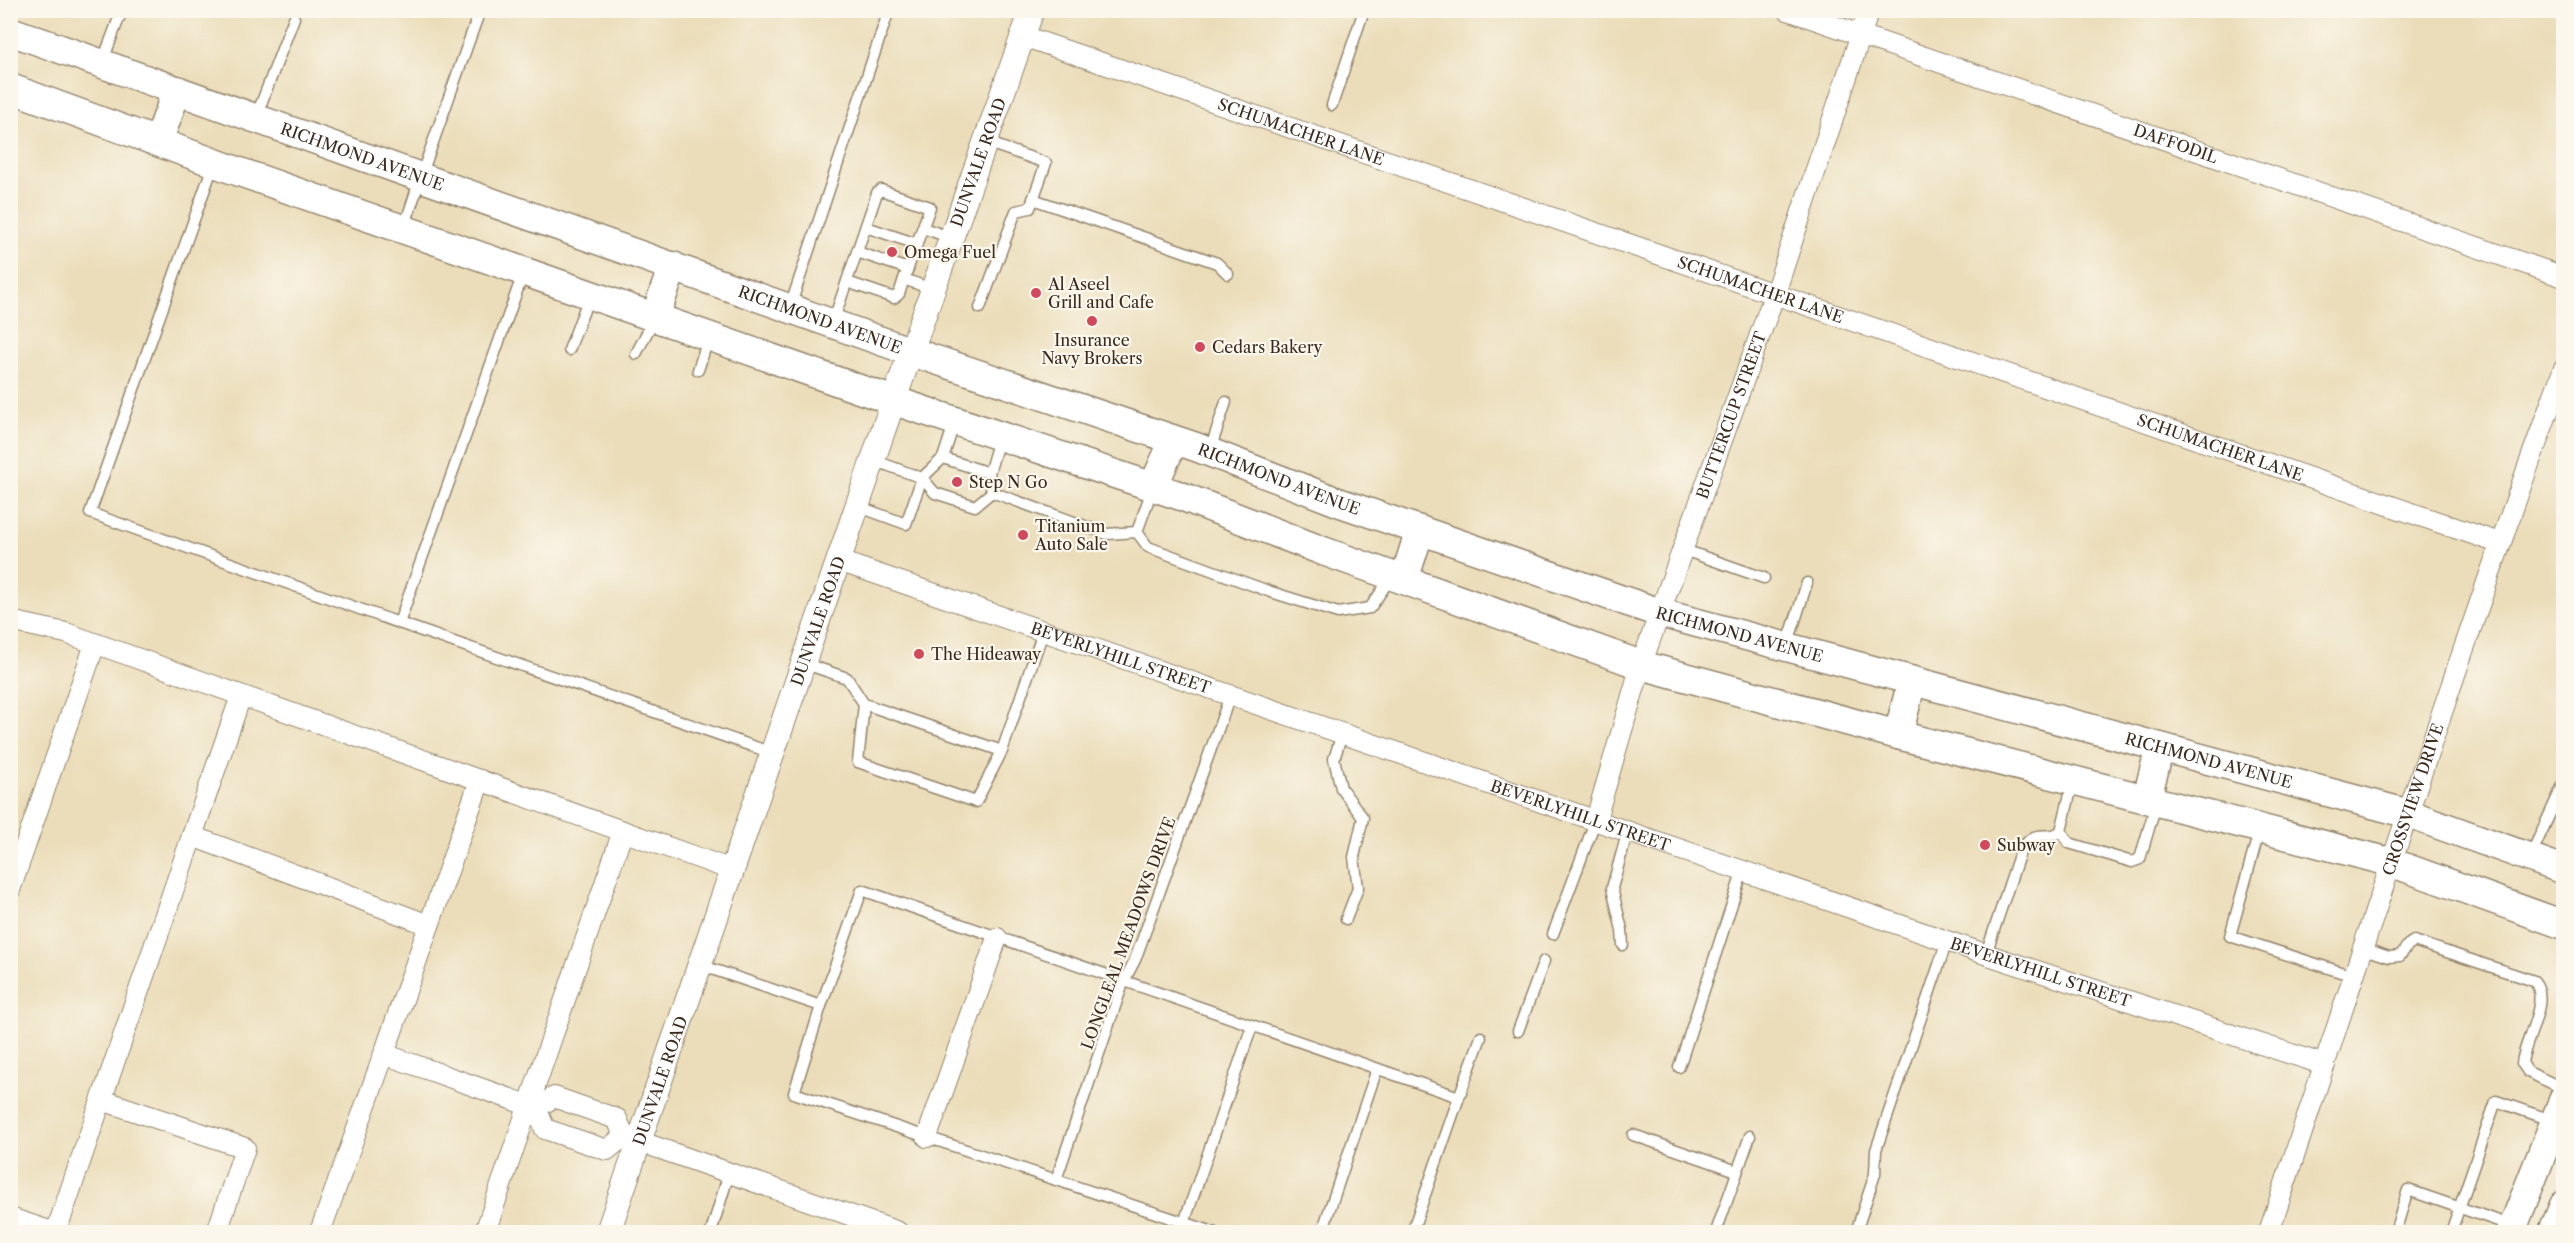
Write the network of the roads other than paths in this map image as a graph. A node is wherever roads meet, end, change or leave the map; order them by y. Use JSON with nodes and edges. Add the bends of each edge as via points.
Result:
{"nodes":[{"id":1,"x":122,"y":10,"type":"edge"},
{"id":2,"x":480,"y":10,"type":"edge"},
{"id":3,"x":889,"y":10,"type":"edge"},
{"id":4,"x":1032,"y":10,"type":"edge"},
{"id":5,"x":1364,"y":10,"type":"edge"},
{"id":6,"x":1788,"y":10,"type":"edge"},
{"id":7,"x":1869,"y":10,"type":"edge"},
{"id":8,"x":294,"y":18,"type":"dead end"},
{"id":9,"x":10,"y":31,"type":"edge"},
{"id":10,"x":1023,"y":36,"type":"junction"},
{"id":11,"x":1860,"y":36,"type":"junction"},
{"id":12,"x":102,"y":63,"type":"junction"},
{"id":13,"x":10,"y":88,"type":"edge"},
{"id":14,"x":177,"y":90,"type":"junction"},
{"id":15,"x":1332,"y":105,"type":"dead end"},
{"id":16,"x":256,"y":118,"type":"junction"},
{"id":17,"x":158,"y":141,"type":"junction"},
{"id":18,"x":986,"y":141,"type":"junction"},
{"id":19,"x":214,"y":163,"type":"junction"},
{"id":20,"x":421,"y":176,"type":"junction"},
{"id":21,"x":1033,"y":199,"type":"junction"},
{"id":22,"x":866,"y":227,"type":"junction"},
{"id":23,"x":923,"y":228,"type":"junction"},
{"id":24,"x":404,"y":229,"type":"junction"},
{"id":25,"x":952,"y":238,"type":"junction"},
{"id":26,"x":917,"y":244,"type":"junction"},
{"id":27,"x":857,"y":252,"type":"junction"},
{"id":28,"x":673,"y":266,"type":"junction"},
{"id":29,"x":524,"y":271,"type":"junction"},
{"id":30,"x":906,"y":274,"type":"junction"},
{"id":31,"x":1228,"y":274,"type":"dead end"},
{"id":32,"x":2564,"y":277,"type":"edge"},
{"id":33,"x":847,"y":282,"type":"junction"},
{"id":34,"x":934,"y":290,"type":"junction"},
{"id":35,"x":1775,"y":293,"type":"junction"},
{"id":36,"x":590,"y":294,"type":"junction"},
{"id":37,"x":790,"y":308,"type":"junction"},
{"id":38,"x":980,"y":308,"type":"dead end"},
{"id":39,"x":655,"y":317,"type":"junction"},
{"id":40,"x":833,"y":323,"type":"junction"},
{"id":41,"x":709,"y":336,"type":"junction"},
{"id":42,"x":569,"y":350,"type":"dead end"},
{"id":43,"x":912,"y":352,"type":"junction"},
{"id":44,"x":636,"y":354,"type":"dead end"},
{"id":45,"x":2564,"y":368,"type":"edge"},
{"id":46,"x":698,"y":370,"type":"dead end"},
{"id":47,"x":894,"y":400,"type":"junction"},
{"id":48,"x":1226,"y":402,"type":"dead end"},
{"id":49,"x":956,"y":421,"type":"junction"},
{"id":50,"x":1000,"y":436,"type":"junction"},
{"id":51,"x":1174,"y":440,"type":"junction"},
{"id":52,"x":1209,"y":452,"type":"junction"},
{"id":53,"x":943,"y":458,"type":"junction"},
{"id":54,"x":873,"y":460,"type":"junction"},
{"id":55,"x":989,"y":473,"type":"junction"},
{"id":56,"x":922,"y":478,"type":"junction"},
{"id":57,"x":1154,"y":487,"type":"junction"},
{"id":58,"x":992,"y":492,"type":"junction"},
{"id":59,"x":857,"y":506,"type":"junction"},
{"id":60,"x":1420,"y":530,"type":"junction"},
{"id":61,"x":1137,"y":532,"type":"junction"},
{"id":62,"x":2499,"y":543,"type":"junction"},
{"id":63,"x":1684,"y":550,"type":"junction"},
{"id":64,"x":839,"y":561,"type":"junction"},
{"id":65,"x":1398,"y":578,"type":"junction"},
{"id":66,"x":1764,"y":578,"type":"dead end"},
{"id":67,"x":1807,"y":583,"type":"dead end"},
{"id":68,"x":1660,"y":613,"type":"junction"},
{"id":69,"x":10,"y":621,"type":"edge"},
{"id":70,"x":399,"y":623,"type":"junction"},
{"id":71,"x":1043,"y":632,"type":"junction"},
{"id":72,"x":95,"y":644,"type":"junction"},
{"id":73,"x":1786,"y":647,"type":"junction"},
{"id":74,"x":803,"y":663,"type":"junction"},
{"id":75,"x":1641,"y":665,"type":"junction"},
{"id":76,"x":1912,"y":681,"type":"junction"},
{"id":77,"x":241,"y":696,"type":"junction"},
{"id":78,"x":1230,"y":696,"type":"junction"},
{"id":79,"x":864,"y":704,"type":"junction"},
{"id":80,"x":1342,"y":734,"type":"junction"},
{"id":81,"x":1898,"y":735,"type":"junction"},
{"id":82,"x":2160,"y":747,"type":"junction"},
{"id":83,"x":1002,"y":751,"type":"junction"},
{"id":84,"x":772,"y":753,"type":"junction"},
{"id":85,"x":2074,"y":779,"type":"junction"},
{"id":86,"x":480,"y":780,"type":"junction"},
{"id":87,"x":2564,"y":783,"type":"edge"},
{"id":88,"x":2152,"y":799,"type":"junction"},
{"id":89,"x":2406,"y":813,"type":"junction"},
{"id":90,"x":1596,"y":819,"type":"junction"},
{"id":91,"x":2260,"y":828,"type":"junction"},
{"id":92,"x":1628,"y":830,"type":"junction"},
{"id":93,"x":623,"y":831,"type":"junction"},
{"id":94,"x":2061,"y":831,"type":"junction"},
{"id":95,"x":192,"y":836,"type":"junction"},
{"id":96,"x":2530,"y":857,"type":"junction"},
{"id":97,"x":2390,"y":862,"type":"junction"},
{"id":98,"x":732,"y":870,"type":"junction"},
{"id":99,"x":1743,"y":870,"type":"junction"},
{"id":100,"x":2564,"y":870,"type":"edge"},
{"id":101,"x":10,"y":890,"type":"edge"},
{"id":102,"x":1346,"y":919,"type":"dead end"},
{"id":103,"x":429,"y":925,"type":"junction"},
{"id":104,"x":2564,"y":925,"type":"edge"},
{"id":105,"x":1553,"y":934,"type":"dead end"},
{"id":106,"x":997,"y":938,"type":"junction"},
{"id":107,"x":1947,"y":941,"type":"junction"},
{"id":108,"x":1623,"y":945,"type":"dead end"},
{"id":109,"x":2362,"y":948,"type":"junction"},
{"id":110,"x":1986,"y":954,"type":"junction"},
{"id":111,"x":1544,"y":961,"type":"dead end"},
{"id":112,"x":700,"y":965,"type":"junction"},
{"id":113,"x":2353,"y":976,"type":"junction"},
{"id":114,"x":1124,"y":982,"type":"junction"},
{"id":115,"x":821,"y":1006,"type":"junction"},
{"id":116,"x":1252,"y":1026,"type":"junction"},
{"id":117,"x":1518,"y":1031,"type":"dead end"},
{"id":118,"x":1481,"y":1037,"type":"dead end"},
{"id":119,"x":384,"y":1054,"type":"junction"},
{"id":120,"x":2325,"y":1065,"type":"junction"},
{"id":121,"x":1679,"y":1066,"type":"dead end"},
{"id":122,"x":1377,"y":1069,"type":"junction"},
{"id":123,"x":2564,"y":1089,"type":"edge"},
{"id":124,"x":1459,"y":1097,"type":"junction"},
{"id":125,"x":102,"y":1100,"type":"junction"},
{"id":126,"x":532,"y":1106,"type":"junction"},
{"id":127,"x":2559,"y":1109,"type":"edge"},
{"id":128,"x":1633,"y":1135,"type":"dead end"},
{"id":129,"x":1750,"y":1136,"type":"dead end"},
{"id":130,"x":927,"y":1137,"type":"junction"},
{"id":131,"x":632,"y":1138,"type":"junction"},
{"id":132,"x":1737,"y":1171,"type":"junction"},
{"id":133,"x":729,"y":1173,"type":"junction"},
{"id":134,"x":1056,"y":1180,"type":"junction"},
{"id":135,"x":2564,"y":1205,"type":"edge"},
{"id":136,"x":2459,"y":1207,"type":"junction"},
{"id":137,"x":10,"y":1218,"type":"edge"},
{"id":138,"x":1184,"y":1223,"type":"junction"},
{"id":139,"x":862,"y":1227,"type":"edge"},
{"id":140,"x":2512,"y":1229,"type":"edge"},
{"id":141,"x":54,"y":1233,"type":"edge"},
{"id":142,"x":217,"y":1233,"type":"edge"},
{"id":143,"x":320,"y":1233,"type":"edge"},
{"id":144,"x":485,"y":1233,"type":"edge"},
{"id":145,"x":608,"y":1233,"type":"edge"},
{"id":146,"x":711,"y":1233,"type":"edge"},
{"id":147,"x":898,"y":1233,"type":"edge"},
{"id":148,"x":1213,"y":1233,"type":"edge"},
{"id":149,"x":1322,"y":1233,"type":"edge"},
{"id":150,"x":1412,"y":1233,"type":"edge"},
{"id":151,"x":1716,"y":1233,"type":"edge"},
{"id":152,"x":1856,"y":1233,"type":"edge"},
{"id":153,"x":2269,"y":1233,"type":"edge"},
{"id":154,"x":2395,"y":1233,"type":"edge"},
{"id":155,"x":2451,"y":1233,"type":"edge"},
{"id":156,"x":2553,"y":1233,"type":"edge"}],
"edges":[{"from":1,"to":12,"type":"lane"},
{"from":2,"to":20,"type":"lane"},
{"from":3,"to":37,"type":"lane"},
{"from":4,"to":10,"type":"street","name":"DUNVALE ROAD"},
{"from":5,"to":15,"type":"lane"},
{"from":6,"to":11,"type":"street","name":"DAFFODIL"},
{"from":7,"to":11,"type":"street","name":"BUTTERCUP STREET"},
{"from":8,"to":16,"type":"lane"},
{"from":9,"to":12,"type":"main road","name":"RICHMOND AVENUE"},
{"from":10,"to":18,"type":"street","name":"DUNVALE ROAD"},
{"from":10,"to":35,"type":"street","name":"SCHUMACHER LANE"},
{"from":11,"to":32,"type":"street","name":"DAFFODIL"},
{"from":11,"to":35,"type":"street","name":"BUTTERCUP STREET"},
{"from":12,"to":14,"type":"main road","name":"RICHMOND AVENUE"},
{"from":13,"to":17,"type":"main road"},
{"from":14,"to":16,"type":"main road","name":"RICHMOND AVENUE"},
{"from":14,"to":17,"type":"main road"},
{"from":16,"to":20,"type":"main road","name":"RICHMOND AVENUE"},
{"from":17,"to":19,"type":"main road"},
{"from":18,"to":21,"type":"lane","via":[[1046,163]]},
{"from":18,"to":25,"type":"street","name":"DUNVALE ROAD"},
{"from":19,"to":24,"type":"main road"},
{"from":19,"to":70,"type":"lane","via":[[90,513]]},
{"from":20,"to":24,"type":"lane"},
{"from":20,"to":28,"type":"main road","name":"RICHMOND AVENUE"},
{"from":21,"to":31,"type":"lane","via":[[1216,263]]},
{"from":21,"to":38,"type":"lane","via":[[1030,208],[1016,211]]},
{"from":22,"to":23,"type":"lane","via":[[881,190],[929,205]]},
{"from":22,"to":26,"type":"lane"},
{"from":22,"to":27,"type":"lane"},
{"from":23,"to":25,"type":"lane"},
{"from":23,"to":26,"type":"lane"},
{"from":24,"to":29,"type":"main road"},
{"from":25,"to":34,"type":"street","name":"DUNVALE ROAD"},
{"from":26,"to":30,"type":"lane"},
{"from":27,"to":30,"type":"lane"},
{"from":27,"to":33,"type":"lane"},
{"from":28,"to":37,"type":"main road","name":"RICHMOND AVENUE"},
{"from":28,"to":39,"type":"main road"},
{"from":29,"to":36,"type":"main road"},
{"from":29,"to":70,"type":"lane"},
{"from":30,"to":33,"type":"lane","via":[[900,294],[894,298]]},
{"from":30,"to":34,"type":"lane"},
{"from":33,"to":40,"type":"lane"},
{"from":34,"to":43,"type":"street","name":"DUNVALE ROAD"},
{"from":35,"to":62,"type":"street","name":"SCHUMACHER LANE"},
{"from":35,"to":63,"type":"street","name":"BUTTERCUP STREET"},
{"from":36,"to":39,"type":"main road"},
{"from":36,"to":42,"type":"lane"},
{"from":37,"to":40,"type":"main road","name":"RICHMOND AVENUE"},
{"from":39,"to":41,"type":"main road"},
{"from":39,"to":44,"type":"lane"},
{"from":40,"to":43,"type":"main road","name":"RICHMOND AVENUE"},
{"from":41,"to":46,"type":"lane"},
{"from":41,"to":47,"type":"main road"},
{"from":43,"to":47,"type":"street","name":"DUNVALE ROAD"},
{"from":43,"to":51,"type":"main road","name":"RICHMOND AVENUE"},
{"from":45,"to":62,"type":"street","name":"CROSSVIEW DRIVE"},
{"from":47,"to":49,"type":"main road"},
{"from":47,"to":54,"type":"street","name":"DUNVALE ROAD"},
{"from":48,"to":52,"type":"lane"},
{"from":49,"to":50,"type":"main road"},
{"from":49,"to":53,"type":"lane"},
{"from":50,"to":55,"type":"lane"},
{"from":50,"to":57,"type":"main road"},
{"from":51,"to":52,"type":"main road","name":"RICHMOND AVENUE"},
{"from":51,"to":57,"type":"main road"},
{"from":52,"to":60,"type":"main road","name":"RICHMOND AVENUE"},
{"from":53,"to":55,"type":"lane"},
{"from":53,"to":56,"type":"lane"},
{"from":54,"to":56,"type":"lane"},
{"from":54,"to":59,"type":"street","name":"DUNVALE ROAD"},
{"from":55,"to":58,"type":"lane"},
{"from":56,"to":58,"type":"lane","via":[[934,493],[975,506]]},
{"from":56,"to":59,"type":"lane","via":[[906,524]]},
{"from":57,"to":61,"type":"lane"},
{"from":57,"to":65,"type":"main road"},
{"from":58,"to":61,"type":"lane","via":[[1107,534]]},
{"from":59,"to":64,"type":"street","name":"DUNVALE ROAD"},
{"from":60,"to":65,"type":"main road"},
{"from":60,"to":68,"type":"main road","name":"RICHMOND AVENUE"},
{"from":61,"to":65,"type":"lane","via":[[1148,547],[1338,613],[1370,608]]},
{"from":62,"to":89,"type":"street","name":"CROSSVIEW DRIVE"},
{"from":63,"to":66,"type":"lane"},
{"from":63,"to":68,"type":"street","name":"BUTTERCUP STREET"},
{"from":64,"to":71,"type":"street","name":"BEVERLYHILL STREET"},
{"from":64,"to":74,"type":"street","name":"DUNVALE ROAD"},
{"from":65,"to":75,"type":"main road"},
{"from":67,"to":73,"type":"lane"},
{"from":68,"to":73,"type":"main road","name":"RICHMOND AVENUE"},
{"from":68,"to":75,"type":"street","name":"BUTTERCUP STREET"},
{"from":69,"to":72,"type":"street","via":[[66,633]]},
{"from":70,"to":84,"type":"lane"},
{"from":71,"to":78,"type":"street","name":"BEVERLYHILL STREET"},
{"from":71,"to":83,"type":"lane"},
{"from":72,"to":77,"type":"street"},
{"from":72,"to":101,"type":"street"},
{"from":73,"to":76,"type":"main road","name":"RICHMOND AVENUE"},
{"from":74,"to":79,"type":"lane","via":[[847,678]]},
{"from":74,"to":84,"type":"street","name":"DUNVALE ROAD"},
{"from":75,"to":81,"type":"main road"},
{"from":75,"to":90,"type":"street","name":"BUTTERCUP STREET"},
{"from":76,"to":81,"type":"main road"},
{"from":76,"to":82,"type":"main road","name":"RICHMOND AVENUE"},
{"from":77,"to":86,"type":"street"},
{"from":77,"to":95,"type":"street"},
{"from":78,"to":80,"type":"street","name":"BEVERLYHILL STREET"},
{"from":78,"to":114,"type":"lane","name":"LONGLEAL MEADOWS DRIVE"},
{"from":79,"to":83,"type":"lane"},
{"from":79,"to":83,"type":"lane","via":[[858,762],[976,802]]},
{"from":80,"to":90,"type":"street","name":"BEVERLYHILL STREET"},
{"from":80,"to":102,"type":"lane","via":[[1334,759],[1341,788],[1363,818],[1354,857],[1358,888]]},
{"from":81,"to":85,"type":"main road"},
{"from":82,"to":88,"type":"main road"},
{"from":82,"to":89,"type":"main road","name":"RICHMOND AVENUE"},
{"from":84,"to":98,"type":"street","name":"DUNVALE ROAD"},
{"from":85,"to":88,"type":"main road"},
{"from":85,"to":94,"type":"lane"},
{"from":86,"to":93,"type":"street"},
{"from":86,"to":103,"type":"street"},
{"from":87,"to":96,"type":"lane"},
{"from":88,"to":91,"type":"main road"},
{"from":88,"to":94,"type":"lane","via":[[2140,859],[2132,862],[2069,843]]},
{"from":89,"to":96,"type":"main road","name":"RICHMOND AVENUE"},
{"from":89,"to":97,"type":"street","name":"CROSSVIEW DRIVE"},
{"from":90,"to":92,"type":"street","name":"BEVERLYHILL STREET"},
{"from":90,"to":105,"type":"lane"},
{"from":91,"to":97,"type":"main road"},
{"from":91,"to":113,"type":"lane","via":[[2230,936]]},
{"from":92,"to":99,"type":"street","name":"BEVERLYHILL STREET"},
{"from":92,"to":108,"type":"lane","via":[[1612,888]]},
{"from":93,"to":98,"type":"street"},
{"from":93,"to":126,"type":"street"},
{"from":94,"to":110,"type":"lane","via":[[2028,839],[2020,852]]},
{"from":95,"to":103,"type":"street"},
{"from":95,"to":125,"type":"street"},
{"from":96,"to":100,"type":"main road","name":"RICHMOND AVENUE"},
{"from":97,"to":104,"type":"main road"},
{"from":97,"to":109,"type":"street","name":"CROSSVIEW DRIVE"},
{"from":98,"to":112,"type":"street","name":"DUNVALE ROAD"},
{"from":99,"to":107,"type":"street","name":"BEVERLYHILL STREET"},
{"from":99,"to":121,"type":"lane"},
{"from":103,"to":119,"type":"street"},
{"from":106,"to":114,"type":"lane"},
{"from":106,"to":115,"type":"lane","via":[[862,891]]},
{"from":106,"to":130,"type":"street"},
{"from":107,"to":110,"type":"street","name":"BEVERLYHILL STREET"},
{"from":107,"to":152,"type":"lane","via":[[1875,1150],[1875,1174]]},
{"from":109,"to":113,"type":"street","name":"CROSSVIEW DRIVE"},
{"from":109,"to":123,"type":"lane","via":[[2394,958],[2414,940],[2534,981],[2539,991],[2539,1007],[2522,1056],[2523,1068]]},
{"from":110,"to":120,"type":"street","name":"BEVERLYHILL STREET"},
{"from":111,"to":117,"type":"lane"},
{"from":112,"to":115,"type":"lane"},
{"from":112,"to":131,"type":"street","name":"DUNVALE ROAD"},
{"from":113,"to":120,"type":"street","name":"CROSSVIEW DRIVE"},
{"from":114,"to":116,"type":"lane"},
{"from":114,"to":134,"type":"lane","name":"LONGLEAL MEADOWS DRIVE"},
{"from":115,"to":130,"type":"lane","via":[[794,1093]]},
{"from":116,"to":122,"type":"lane"},
{"from":116,"to":138,"type":"lane"},
{"from":118,"to":124,"type":"lane"},
{"from":119,"to":126,"type":"street"},
{"from":119,"to":143,"type":"street"},
{"from":120,"to":153,"type":"street","name":"CROSSVIEW DRIVE"},
{"from":122,"to":124,"type":"lane"},
{"from":122,"to":149,"type":"lane"},
{"from":124,"to":150,"type":"lane"},
{"from":125,"to":141,"type":"street"},
{"from":125,"to":142,"type":"street","via":[[245,1148]]},
{"from":126,"to":131,"type":"street","via":[[554,1097],[617,1119]]},
{"from":126,"to":131,"type":"street","via":[[545,1129],[607,1150]]},
{"from":126,"to":144,"type":"street"},
{"from":127,"to":136,"type":"lane","via":[[2496,1101]]},
{"from":127,"to":140,"type":"main road"},
{"from":128,"to":132,"type":"lane"},
{"from":129,"to":132,"type":"lane"},
{"from":130,"to":134,"type":"lane"},
{"from":131,"to":133,"type":"street"},
{"from":131,"to":145,"type":"street","name":"DUNVALE ROAD"},
{"from":132,"to":151,"type":"lane"},
{"from":133,"to":139,"type":"street"},
{"from":133,"to":146,"type":"lane"},
{"from":134,"to":138,"type":"lane"},
{"from":135,"to":156,"type":"main road"},
{"from":136,"to":140,"type":"lane"},
{"from":136,"to":154,"type":"lane","via":[[2408,1190]]},
{"from":136,"to":155,"type":"lane"},
{"from":137,"to":141,"type":"street"},
{"from":138,"to":148,"type":"lane"},
{"from":139,"to":147,"type":"street"}]}
